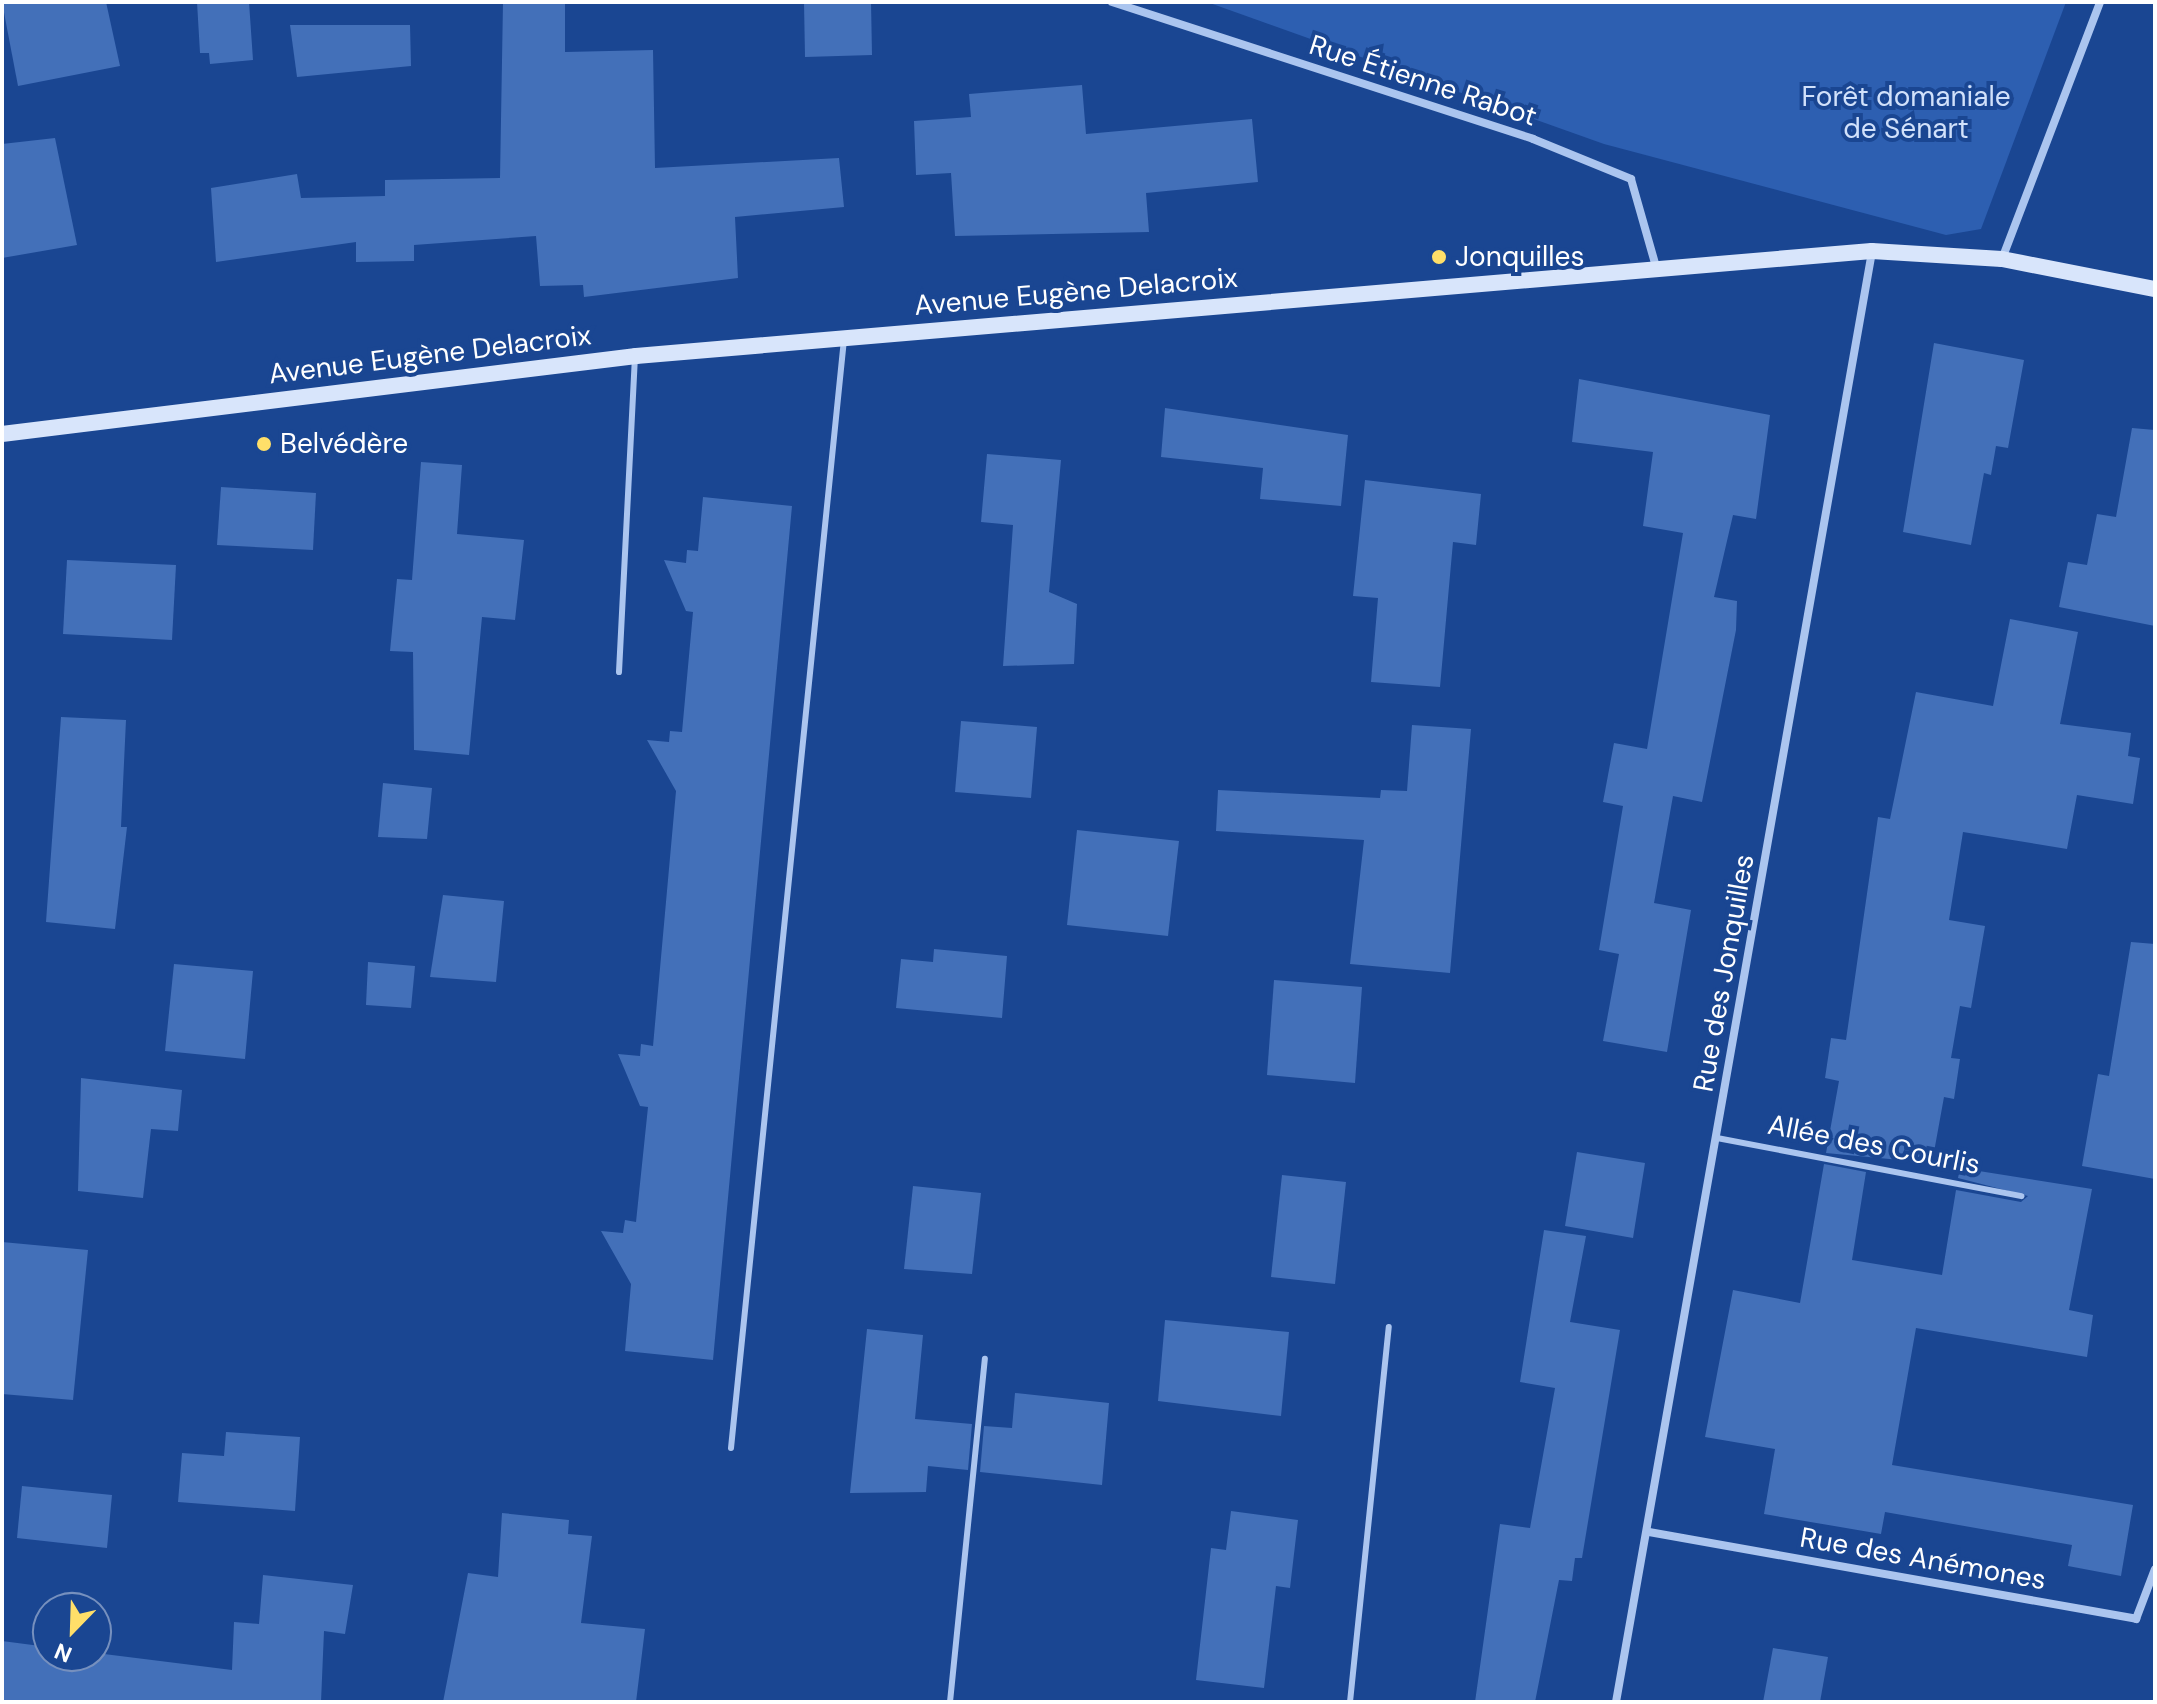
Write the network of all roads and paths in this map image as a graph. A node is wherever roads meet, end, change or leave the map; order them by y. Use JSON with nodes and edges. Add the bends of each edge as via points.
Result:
{"nodes":[{"id":1,"x":1112,"y":2,"type":"edge"},
{"id":2,"x":2100,"y":2,"type":"edge"},
{"id":3,"x":1872,"y":251,"type":"junction"},
{"id":4,"x":2002,"y":259,"type":"junction"},
{"id":5,"x":1656,"y":267,"type":"junction"},
{"id":6,"x":2155,"y":289,"type":"edge"},
{"id":7,"x":844,"y":336,"type":"junction"},
{"id":8,"x":636,"y":356,"type":"junction"},
{"id":9,"x":2,"y":434,"type":"edge"},
{"id":10,"x":619,"y":672,"type":"dead end"},
{"id":11,"x":1717,"y":1138,"type":"junction"},
{"id":12,"x":2022,"y":1196,"type":"dead end"},
{"id":13,"x":1389,"y":1327,"type":"dead end"},
{"id":14,"x":985,"y":1359,"type":"dead end"},
{"id":15,"x":731,"y":1448,"type":"dead end"},
{"id":16,"x":1649,"y":1532,"type":"junction"},
{"id":17,"x":2155,"y":1569,"type":"edge"},
{"id":18,"x":950,"y":1702,"type":"edge"},
{"id":19,"x":1350,"y":1702,"type":"edge"},
{"id":20,"x":1616,"y":1702,"type":"edge"}],
"edges":[{"from":1,"to":5,"type":"street","name":"Rue Étienne Rabot","via":[[1533,139],[1631,179]]},
{"from":2,"to":4,"type":"street"},
{"from":3,"to":4,"type":"main road","name":"Avenue Eugène Delacroix"},
{"from":3,"to":5,"type":"main road","name":"Avenue Eugène Delacroix"},
{"from":3,"to":11,"type":"street","name":"Rue des Jonquilles"},
{"from":4,"to":6,"type":"main road","name":"Avenue Eugène Delacroix"},
{"from":5,"to":7,"type":"main road","name":"Avenue Eugène Delacroix"},
{"from":7,"to":8,"type":"main road","name":"Avenue Eugène Delacroix"},
{"from":7,"to":15,"type":"lane"},
{"from":8,"to":9,"type":"main road","name":"Avenue Eugène Delacroix"},
{"from":8,"to":10,"type":"lane"},
{"from":11,"to":12,"type":"lane","name":"Allée des Courlis"},
{"from":11,"to":16,"type":"street","name":"Rue des Jonquilles"},
{"from":13,"to":19,"type":"lane"},
{"from":14,"to":18,"type":"lane"},
{"from":16,"to":17,"type":"street","name":"Rue des Anémones","via":[[2136,1619]]},
{"from":16,"to":20,"type":"street","name":"Rue des Jonquilles"}]}
